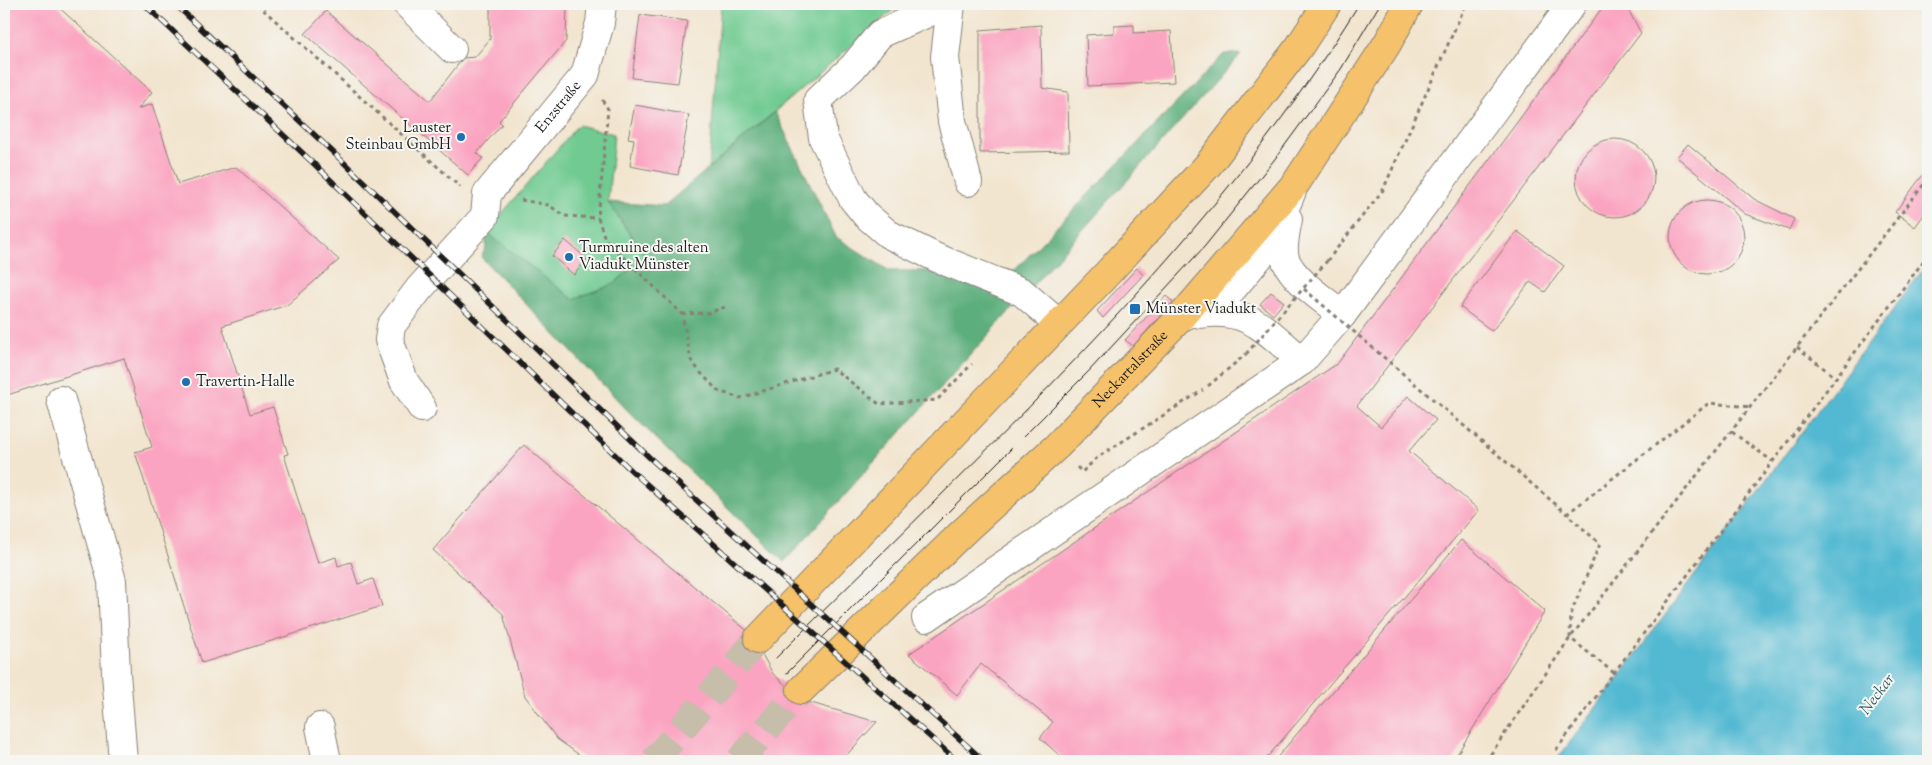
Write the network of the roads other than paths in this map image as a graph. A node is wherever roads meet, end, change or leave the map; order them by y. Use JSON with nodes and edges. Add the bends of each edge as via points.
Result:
{"nodes":[{"id":1,"x":406,"y":4,"type":"edge"},
{"id":2,"x":602,"y":4,"type":"edge"},
{"id":3,"x":949,"y":4,"type":"edge"},
{"id":4,"x":1327,"y":4,"type":"edge"},
{"id":5,"x":1409,"y":4,"type":"edge"},
{"id":6,"x":1572,"y":4,"type":"edge"},
{"id":7,"x":452,"y":49,"type":"dead end"},
{"id":8,"x":968,"y":182,"type":"dead end"},
{"id":9,"x":1296,"y":182,"type":"junction"},
{"id":10,"x":1342,"y":315,"type":"junction"},
{"id":11,"x":1181,"y":317,"type":"junction"},
{"id":12,"x":1059,"y":324,"type":"junction"},
{"id":13,"x":1302,"y":361,"type":"junction"},
{"id":14,"x":61,"y":400,"type":"dead end"},
{"id":15,"x":422,"y":408,"type":"dead end"},
{"id":16,"x":926,"y":618,"type":"dead end"},
{"id":17,"x":758,"y":639,"type":"tunnel mouth"},
{"id":18,"x":801,"y":690,"type":"tunnel mouth"},
{"id":19,"x":320,"y":727,"type":"dead end"},
{"id":20,"x":123,"y":761,"type":"edge"},
{"id":21,"x":328,"y":761,"type":"edge"}],
"edges":[{"from":1,"to":7,"type":"street"},
{"from":2,"to":15,"type":"street","name":"Enzstraße","via":[[600,23],[584,75],[487,194],[485,216],[419,289],[391,326],[389,340],[404,381]]},
{"from":3,"to":8,"type":"street","via":[[945,57],[952,121]]},
{"from":3,"to":12,"type":"street","via":[[880,34],[853,68],[818,100],[823,138],[853,199],[866,216],[888,234],[937,258],[1022,292]]},
{"from":4,"to":12,"type":"main road","via":[[1299,47],[1208,165]]},
{"from":5,"to":9,"type":"main road","name":"Neckartalstraße","via":[[1387,44]]},
{"from":6,"to":10,"type":"street"},
{"from":9,"to":10,"type":"street","via":[[1285,235],[1285,260],[1297,277]]},
{"from":9,"to":11,"type":"main road","name":"Neckartalstraße"},
{"from":10,"to":13,"type":"street"},
{"from":11,"to":13,"type":"street","via":[[1217,312],[1238,314],[1253,321]]},
{"from":11,"to":18,"type":"main road","name":"Neckartalstraße","via":[[1057,446],[965,530]]},
{"from":12,"to":17,"type":"main road"},
{"from":13,"to":16,"type":"street"},
{"from":14,"to":20,"type":"street","via":[[112,581]]},
{"from":19,"to":21,"type":"street"}]}
